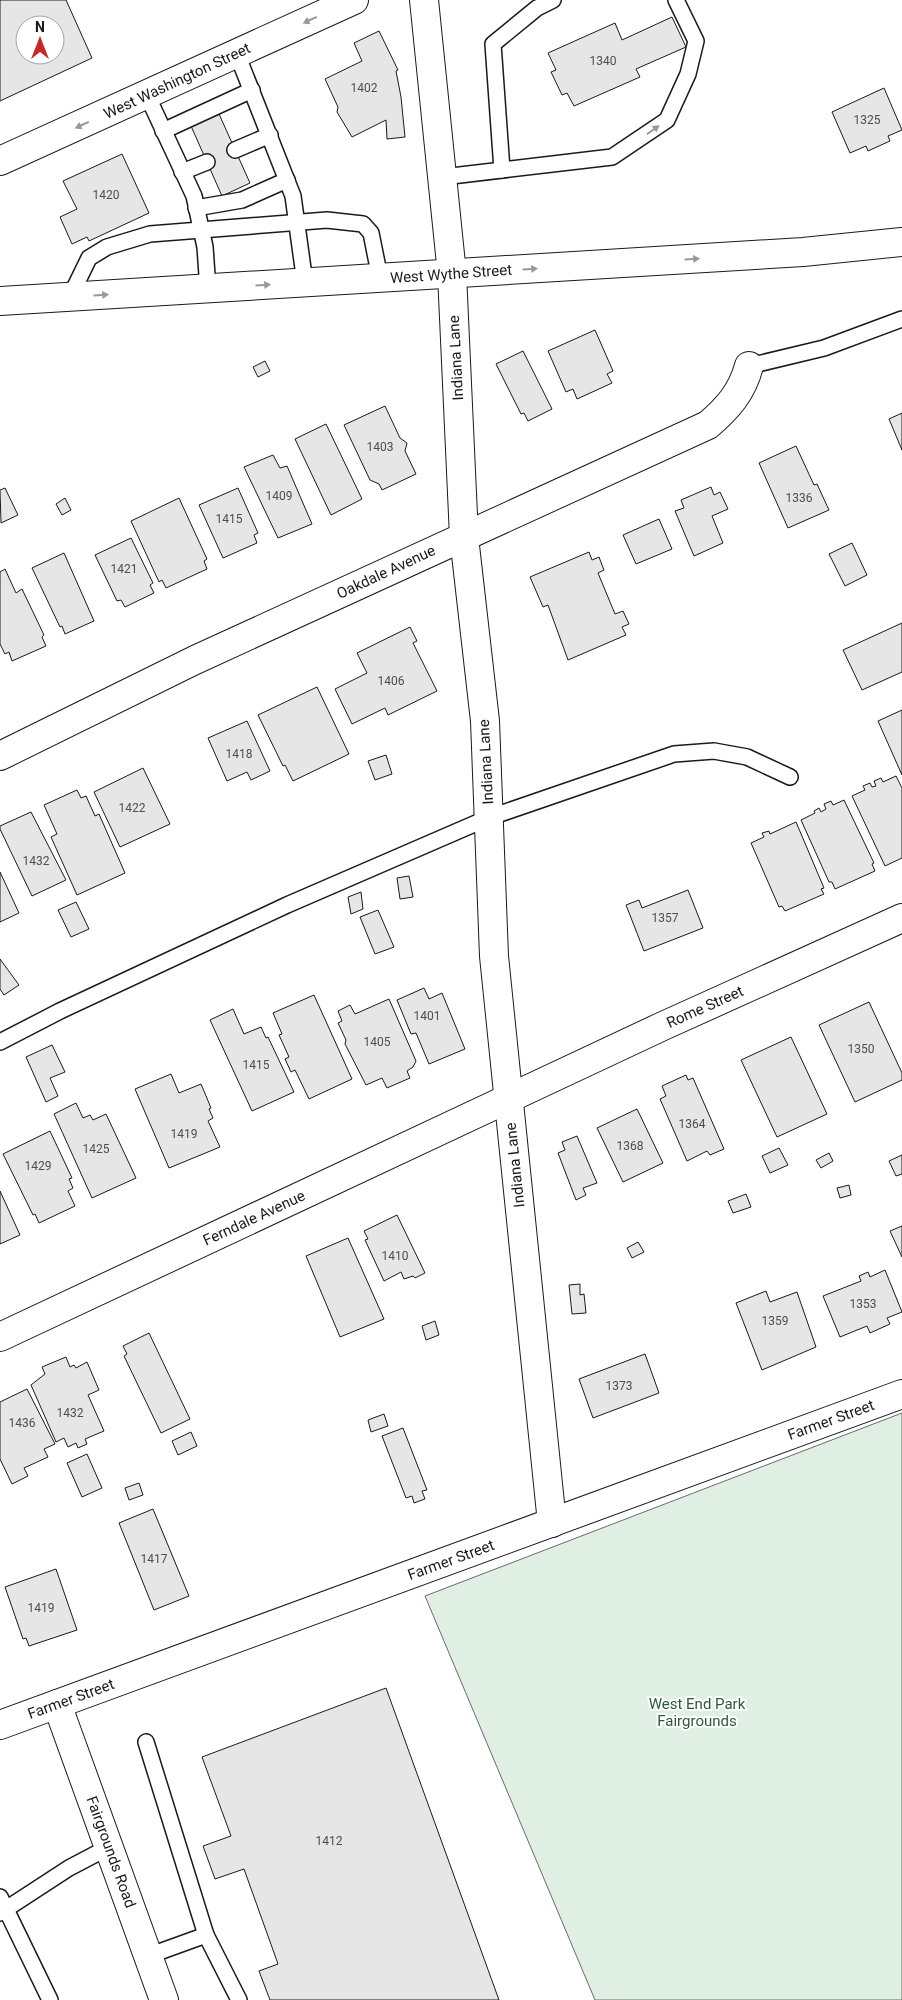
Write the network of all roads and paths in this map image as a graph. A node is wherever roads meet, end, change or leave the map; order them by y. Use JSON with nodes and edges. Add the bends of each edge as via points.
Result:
{"nodes":[{"id":1,"x":354,"y":0,"type":"edge"},
{"id":2,"x":424,"y":0,"type":"edge"},
{"id":3,"x":552,"y":0,"type":"edge"},
{"id":4,"x":676,"y":0,"type":"edge"},
{"id":5,"x":237,"y":54,"type":"junction"},
{"id":6,"x":252,"y":90,"type":"junction"},
{"id":7,"x":147,"y":95,"type":"junction"},
{"id":8,"x":163,"y":131,"type":"junction"},
{"id":9,"x":270,"y":135,"type":"junction"},
{"id":10,"x":235,"y":150,"type":"dead end"},
{"id":11,"x":0,"y":161,"type":"edge"},
{"id":12,"x":207,"y":162,"type":"dead end"},
{"id":13,"x":502,"y":170,"type":"junction"},
{"id":14,"x":182,"y":172,"type":"junction"},
{"id":15,"x":443,"y":177,"type":"junction"},
{"id":16,"x":287,"y":180,"type":"junction"},
{"id":17,"x":196,"y":208,"type":"junction"},
{"id":18,"x":298,"y":224,"type":"junction"},
{"id":19,"x":201,"y":232,"type":"junction"},
{"id":20,"x":902,"y":242,"type":"edge"},
{"id":21,"x":452,"y":274,"type":"junction"},
{"id":22,"x":380,"y":278,"type":"junction"},
{"id":23,"x":305,"y":282,"type":"junction"},
{"id":24,"x":208,"y":288,"type":"junction"},
{"id":25,"x":70,"y":297,"type":"junction"},
{"id":26,"x":0,"y":301,"type":"edge"},
{"id":27,"x":902,"y":319,"type":"edge"},
{"id":28,"x":750,"y":366,"type":"joint"},
{"id":29,"x":464,"y":537,"type":"junction"},
{"id":30,"x":0,"y":756,"type":"edge"},
{"id":31,"x":790,"y":778,"type":"dead end"},
{"id":32,"x":488,"y":818,"type":"junction"},
{"id":33,"x":902,"y":918,"type":"edge"},
{"id":34,"x":0,"y":1042,"type":"edge"},
{"id":35,"x":508,"y":1100,"type":"junction"},
{"id":36,"x":0,"y":1337,"type":"edge"},
{"id":37,"x":902,"y":1394,"type":"edge"},
{"id":38,"x":552,"y":1523,"type":"junction"},
{"id":39,"x":57,"y":1704,"type":"junction"},
{"id":40,"x":0,"y":1725,"type":"edge"},
{"id":41,"x":146,"y":1742,"type":"dead end"},
{"id":42,"x":109,"y":1847,"type":"junction"},
{"id":43,"x":3,"y":1906,"type":"edge"},
{"id":44,"x":206,"y":1935,"type":"junction"},
{"id":45,"x":148,"y":1956,"type":"junction"},
{"id":46,"x":50,"y":2000,"type":"edge"},
{"id":47,"x":164,"y":2000,"type":"edge"},
{"id":48,"x":239,"y":2000,"type":"edge"}],
"edges":[{"from":1,"to":5,"type":"street","name":"West Washington Street","one_way":true},
{"from":2,"to":15,"type":"street","name":"Indiana Lane"},
{"from":3,"to":13,"type":"lane","via":[[493,44]]},
{"from":13,"to":4,"type":"lane","one_way":true,"via":[[612,157],[667,120],[688,74],[696,41]]},
{"from":5,"to":6,"type":"lane"},
{"from":5,"to":7,"type":"street","name":"West Washington Street"},
{"from":6,"to":8,"type":"lane"},
{"from":6,"to":9,"type":"lane"},
{"from":7,"to":8,"type":"lane"},
{"from":7,"to":11,"type":"street","name":"West Washington Street","one_way":true},
{"from":8,"to":14,"type":"lane"},
{"from":9,"to":10,"type":"lane"},
{"from":9,"to":16,"type":"lane"},
{"from":12,"to":14,"type":"lane"},
{"from":13,"to":15,"type":"lane"},
{"from":14,"to":17,"type":"lane"},
{"from":15,"to":21,"type":"street","name":"Indiana Lane"},
{"from":16,"to":17,"type":"lane","via":[[242,200]]},
{"from":16,"to":18,"type":"lane"},
{"from":17,"to":19,"type":"lane"},
{"from":18,"to":19,"type":"lane"},
{"from":18,"to":22,"type":"lane","via":[[327,220],[363,224],[371,233]]},
{"from":18,"to":23,"type":"lane"},
{"from":19,"to":24,"type":"lane"},
{"from":19,"to":25,"type":"lane","via":[[150,234],[107,247],[89,258]]},
{"from":21,"to":20,"type":"street","name":"West Wythe Street","one_way":true,"via":[[803,252]]},
{"from":21,"to":22,"type":"street","name":"West Wythe Street"},
{"from":21,"to":29,"type":"street","name":"Indiana Lane"},
{"from":22,"to":23,"type":"street","name":"West Wythe Street"},
{"from":24,"to":23,"type":"street","name":"West Wythe Street","one_way":true},
{"from":25,"to":24,"type":"street","name":"West Wythe Street","one_way":true},
{"from":25,"to":26,"type":"street","name":"West Wythe Street"},
{"from":27,"to":28,"type":"lane","via":[[824,348]]},
{"from":28,"to":29,"type":"street","name":"Oakdale Avenue","via":[[745,381],[728,408],[708,425]]},
{"from":29,"to":30,"type":"street","name":"Oakdale Avenue","via":[[194,660]]},
{"from":29,"to":32,"type":"street","name":"Indiana Lane","via":[[485,720]]},
{"from":31,"to":32,"type":"lane","via":[[747,757],[714,751],[674,754]]},
{"from":32,"to":34,"type":"lane","via":[[287,905]]},
{"from":32,"to":35,"type":"street","name":"Indiana Lane","via":[[494,956]]},
{"from":33,"to":35,"type":"street","name":"Rome Street"},
{"from":35,"to":36,"type":"street","name":"Ferndale Avenue"},
{"from":35,"to":38,"type":"street","name":"Indiana Lane"},
{"from":37,"to":38,"type":"street","name":"Farmer Street"},
{"from":38,"to":39,"type":"street","name":"Farmer Street"},
{"from":39,"to":40,"type":"street","name":"Farmer Street"},
{"from":39,"to":42,"type":"street","name":"Fairgrounds Road"},
{"from":41,"to":44,"type":"lane"},
{"from":42,"to":43,"type":"lane"},
{"from":42,"to":45,"type":"street","name":"Fairgrounds Road"},
{"from":43,"to":46,"type":"lane"},
{"from":44,"to":45,"type":"lane"},
{"from":44,"to":48,"type":"lane"},
{"from":45,"to":47,"type":"street","name":"Fairgrounds Road"}]}
